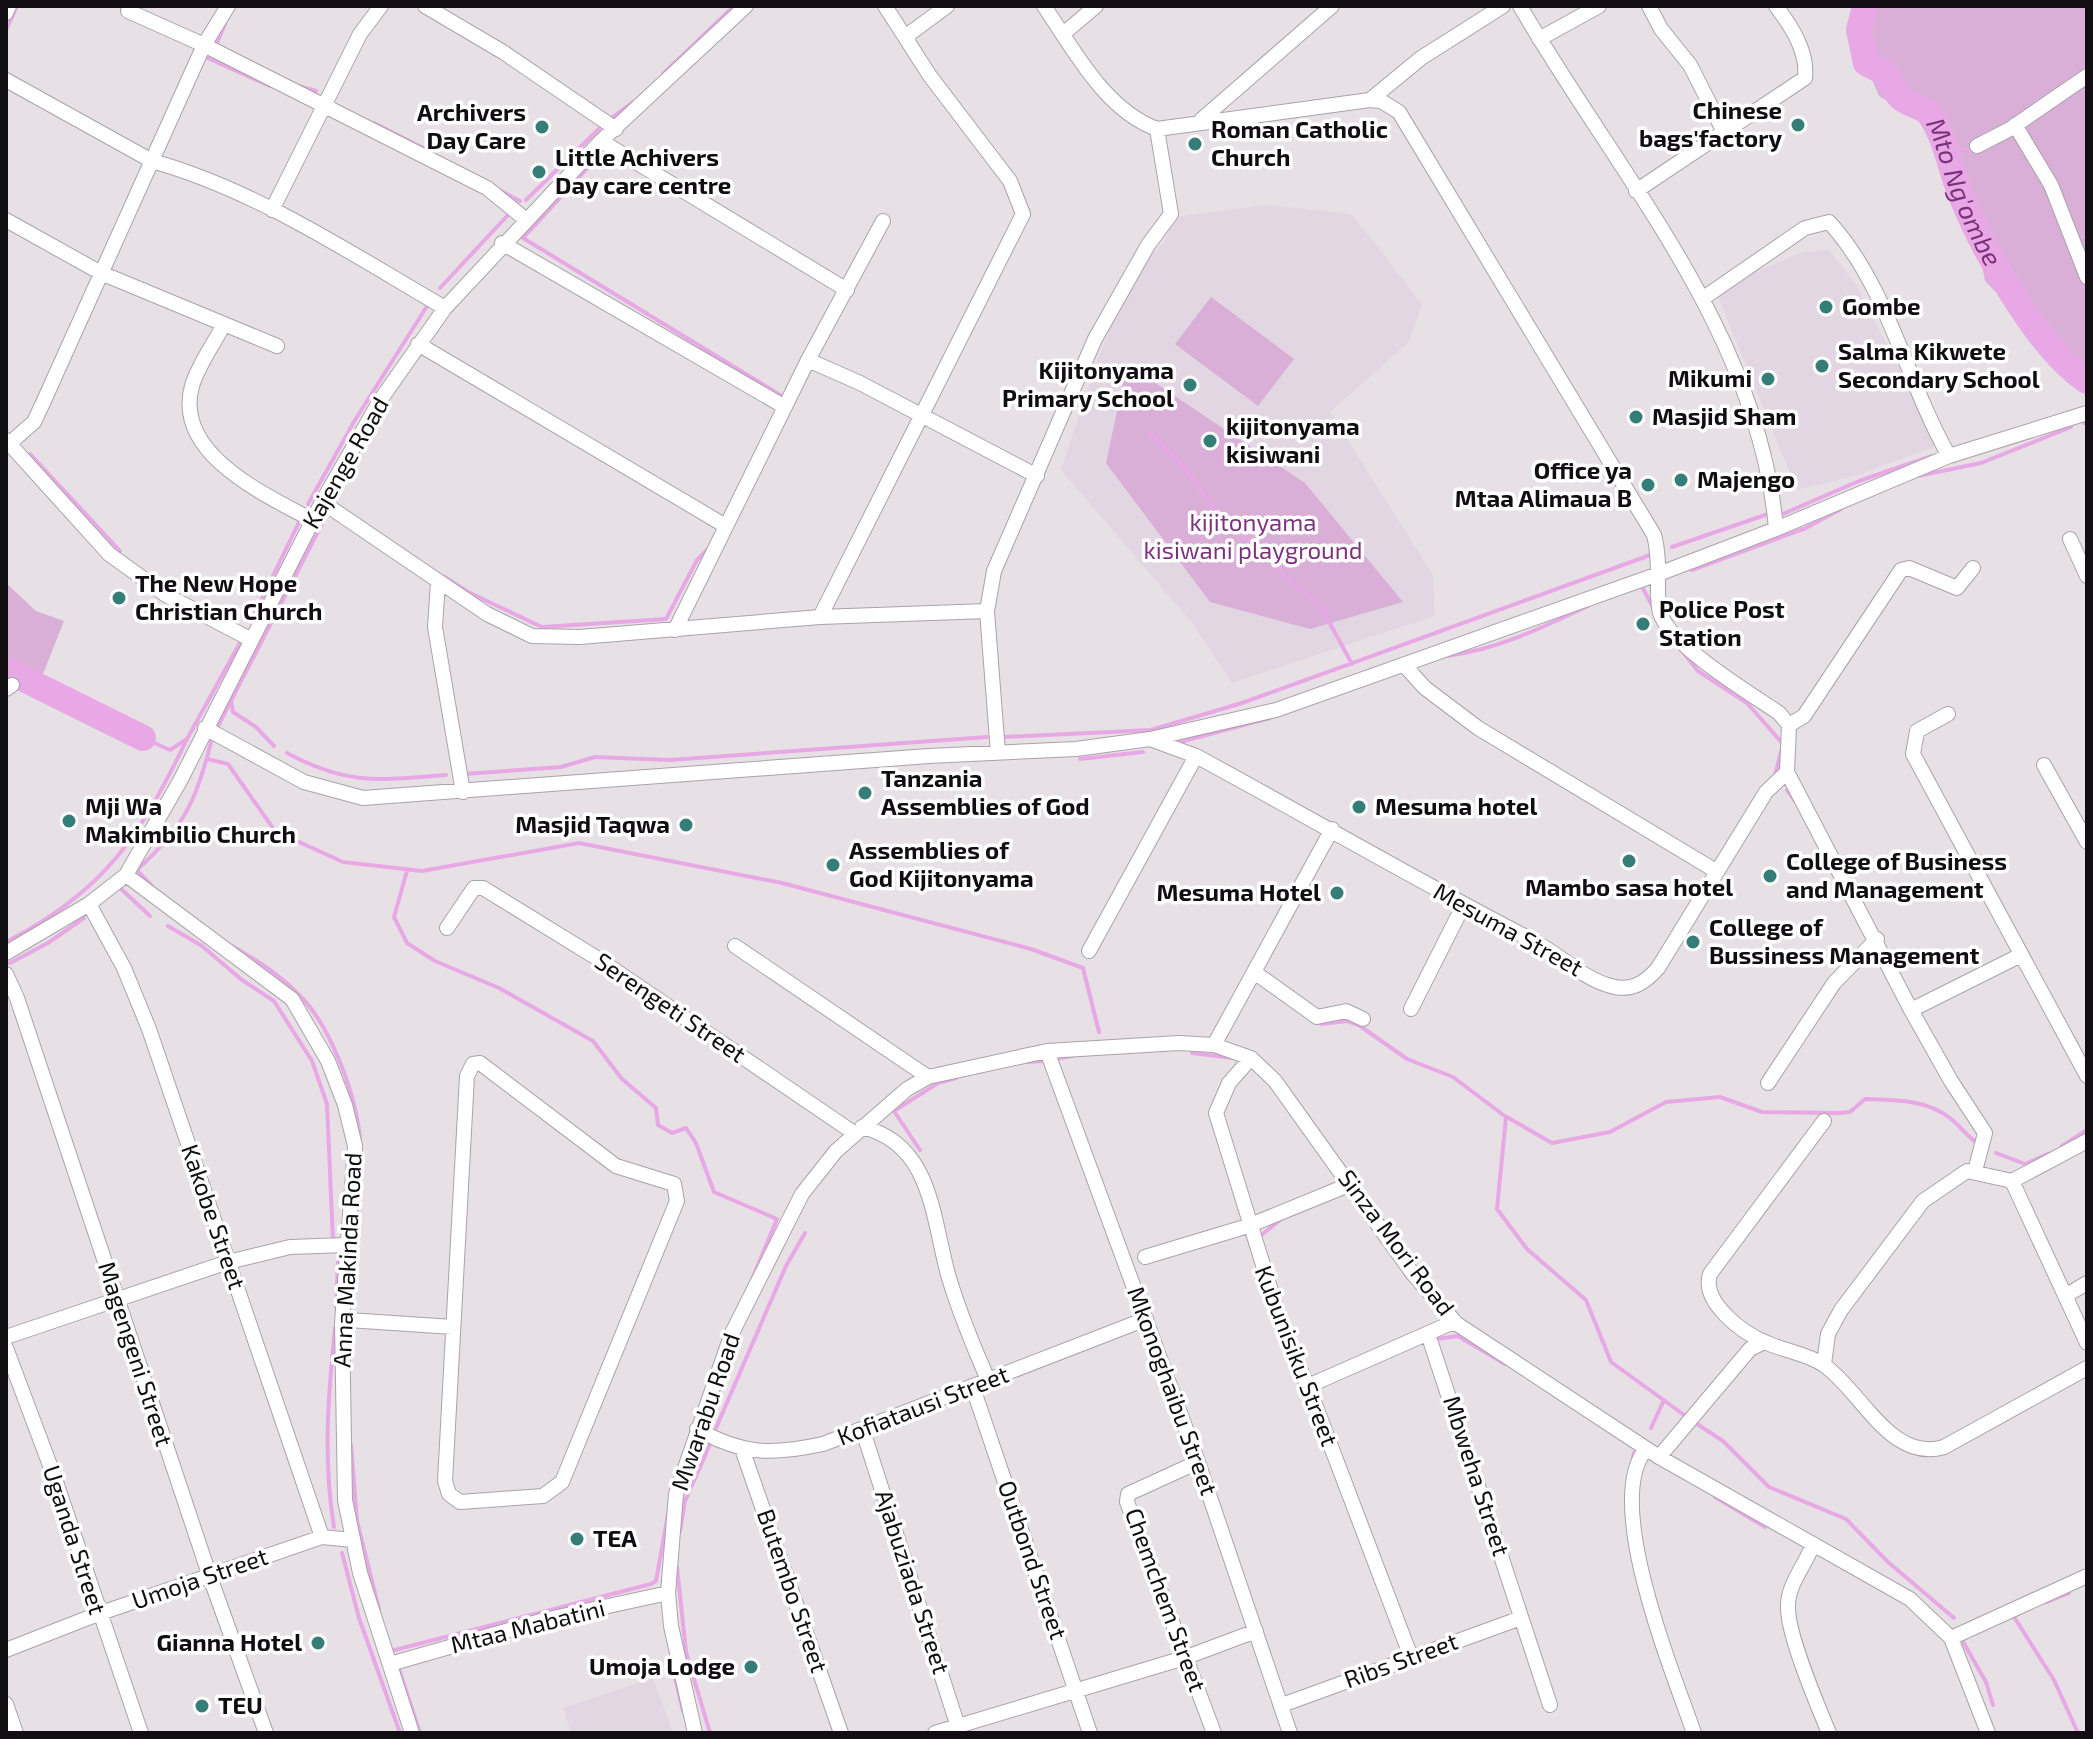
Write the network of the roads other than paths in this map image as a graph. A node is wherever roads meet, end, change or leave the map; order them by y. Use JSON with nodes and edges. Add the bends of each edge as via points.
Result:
{"nodes":[{"id":1,"x":9,"y":6,"type":"edge"},
{"id":2,"x":228,"y":6,"type":"edge"},
{"id":3,"x":381,"y":6,"type":"edge"},
{"id":4,"x":425,"y":6,"type":"edge"},
{"id":5,"x":746,"y":6,"type":"edge"},
{"id":6,"x":885,"y":6,"type":"edge"},
{"id":7,"x":947,"y":6,"type":"edge"},
{"id":8,"x":1044,"y":6,"type":"edge"},
{"id":9,"x":1096,"y":6,"type":"edge"},
{"id":10,"x":1332,"y":6,"type":"edge"},
{"id":11,"x":1503,"y":6,"type":"edge"},
{"id":12,"x":1520,"y":6,"type":"edge"},
{"id":13,"x":1599,"y":6,"type":"edge"},
{"id":14,"x":1649,"y":6,"type":"edge"},
{"id":15,"x":1776,"y":6,"type":"edge"},
{"id":16,"x":128,"y":11,"type":"dead end"},
{"id":17,"x":6,"y":13,"type":"edge"},
{"id":18,"x":1063,"y":34,"type":"junction"},
{"id":19,"x":905,"y":37,"type":"junction"},
{"id":20,"x":1539,"y":39,"type":"junction"},
{"id":21,"x":204,"y":45,"type":"junction"},
{"id":22,"x":2087,"y":76,"type":"edge"},
{"id":23,"x":6,"y":80,"type":"edge"},
{"id":24,"x":1370,"y":100,"type":"junction"},
{"id":25,"x":323,"y":105,"type":"junction"},
{"id":26,"x":1201,"y":120,"type":"junction"},
{"id":27,"x":2015,"y":125,"type":"junction"},
{"id":28,"x":616,"y":129,"type":"junction"},
{"id":29,"x":1157,"y":129,"type":"junction"},
{"id":30,"x":1724,"y":132,"type":"junction"},
{"id":31,"x":601,"y":141,"type":"junction"},
{"id":32,"x":1977,"y":146,"type":"dead end"},
{"id":33,"x":152,"y":161,"type":"junction"},
{"id":34,"x":1636,"y":191,"type":"junction"},
{"id":35,"x":272,"y":210,"type":"junction"},
{"id":36,"x":525,"y":219,"type":"junction"},
{"id":37,"x":6,"y":220,"type":"edge"},
{"id":38,"x":883,"y":221,"type":"dead end"},
{"id":39,"x":502,"y":243,"type":"junction"},
{"id":40,"x":101,"y":273,"type":"junction"},
{"id":41,"x":2087,"y":277,"type":"edge"},
{"id":42,"x":847,"y":290,"type":"junction"},
{"id":43,"x":1702,"y":299,"type":"junction"},
{"id":44,"x":445,"y":308,"type":"junction"},
{"id":45,"x":224,"y":324,"type":"junction"},
{"id":46,"x":418,"y":344,"type":"junction"},
{"id":47,"x":277,"y":346,"type":"dead end"},
{"id":48,"x":808,"y":360,"type":"junction"},
{"id":49,"x":785,"y":407,"type":"junction"},
{"id":50,"x":2087,"y":413,"type":"edge"},
{"id":51,"x":924,"y":416,"type":"junction"},
{"id":52,"x":8,"y":442,"type":"edge"},
{"id":53,"x":1949,"y":456,"type":"junction"},
{"id":54,"x":1037,"y":476,"type":"junction"},
{"id":55,"x":322,"y":502,"type":"junction"},
{"id":56,"x":312,"y":520,"type":"junction"},
{"id":57,"x":724,"y":525,"type":"junction"},
{"id":58,"x":1776,"y":529,"type":"junction"},
{"id":59,"x":2070,"y":539,"type":"dead end"},
{"id":60,"x":1973,"y":568,"type":"dead end"},
{"id":61,"x":1661,"y":573,"type":"junction"},
{"id":62,"x":2087,"y":576,"type":"edge"},
{"id":63,"x":438,"y":582,"type":"junction"},
{"id":64,"x":987,"y":611,"type":"junction"},
{"id":65,"x":820,"y":617,"type":"junction"},
{"id":66,"x":675,"y":630,"type":"junction"},
{"id":67,"x":250,"y":639,"type":"junction"},
{"id":68,"x":1404,"y":665,"type":"junction"},
{"id":69,"x":1948,"y":714,"type":"dead end"},
{"id":70,"x":1789,"y":725,"type":"junction"},
{"id":71,"x":205,"y":728,"type":"junction"},
{"id":72,"x":1150,"y":739,"type":"junction"},
{"id":73,"x":998,"y":753,"type":"junction"},
{"id":74,"x":1196,"y":756,"type":"junction"},
{"id":75,"x":2044,"y":765,"type":"dead end"},
{"id":76,"x":1787,"y":772,"type":"junction"},
{"id":77,"x":463,"y":792,"type":"junction"},
{"id":78,"x":1332,"y":829,"type":"junction"},
{"id":79,"x":2087,"y":842,"type":"edge"},
{"id":80,"x":1716,"y":871,"type":"junction"},
{"id":81,"x":130,"y":879,"type":"junction"},
{"id":82,"x":89,"y":904,"type":"junction"},
{"id":83,"x":1463,"y":906,"type":"junction"},
{"id":84,"x":447,"y":928,"type":"dead end"},
{"id":85,"x":1877,"y":939,"type":"junction"},
{"id":86,"x":735,"y":946,"type":"dead end"},
{"id":87,"x":7,"y":950,"type":"edge"},
{"id":88,"x":1089,"y":951,"type":"dead end"},
{"id":89,"x":2021,"y":955,"type":"junction"},
{"id":90,"x":1254,"y":972,"type":"junction"},
{"id":91,"x":6,"y":974,"type":"edge"},
{"id":92,"x":1411,"y":1009,"type":"dead end"},
{"id":93,"x":1911,"y":1010,"type":"junction"},
{"id":94,"x":1363,"y":1019,"type":"dead end"},
{"id":95,"x":1214,"y":1045,"type":"junction"},
{"id":96,"x":1047,"y":1051,"type":"junction"},
{"id":97,"x":1251,"y":1058,"type":"junction"},
{"id":98,"x":2087,"y":1076,"type":"edge"},
{"id":99,"x":928,"y":1077,"type":"junction"},
{"id":100,"x":1768,"y":1083,"type":"dead end"},
{"id":101,"x":1824,"y":1121,"type":"dead end"},
{"id":102,"x":858,"y":1130,"type":"junction"},
{"id":103,"x":2087,"y":1141,"type":"edge"},
{"id":104,"x":1975,"y":1171,"type":"junction"},
{"id":105,"x":1348,"y":1181,"type":"junction"},
{"id":106,"x":2012,"y":1181,"type":"junction"},
{"id":107,"x":1248,"y":1226,"type":"junction"},
{"id":108,"x":346,"y":1245,"type":"junction"},
{"id":109,"x":1145,"y":1257,"type":"dead end"},
{"id":110,"x":228,"y":1262,"type":"junction"},
{"id":111,"x":2087,"y":1283,"type":"edge"},
{"id":112,"x":2065,"y":1296,"type":"junction"},
{"id":113,"x":117,"y":1302,"type":"junction"},
{"id":114,"x":1146,"y":1319,"type":"junction"},
{"id":115,"x":342,"y":1323,"type":"junction"},
{"id":116,"x":1457,"y":1324,"type":"junction"},
{"id":117,"x":453,"y":1327,"type":"junction"},
{"id":118,"x":1428,"y":1334,"type":"junction"},
{"id":119,"x":6,"y":1337,"type":"edge"},
{"id":120,"x":1764,"y":1342,"type":"junction"},
{"id":121,"x":2087,"y":1343,"type":"edge"},
{"id":122,"x":6,"y":1348,"type":"edge"},
{"id":123,"x":1824,"y":1364,"type":"junction"},
{"id":124,"x":2087,"y":1368,"type":"edge"},
{"id":125,"x":989,"y":1382,"type":"junction"},
{"id":126,"x":1308,"y":1386,"type":"junction"},
{"id":127,"x":973,"y":1388,"type":"junction"},
{"id":128,"x":697,"y":1429,"type":"junction"},
{"id":129,"x":863,"y":1431,"type":"junction"},
{"id":130,"x":742,"y":1449,"type":"junction"},
{"id":131,"x":1646,"y":1449,"type":"junction"},
{"id":132,"x":1659,"y":1457,"type":"junction"},
{"id":133,"x":1198,"y":1462,"type":"junction"},
{"id":134,"x":322,"y":1537,"type":"junction"},
{"id":135,"x":353,"y":1540,"type":"junction"},
{"id":136,"x":1813,"y":1544,"type":"junction"},
{"id":137,"x":2087,"y":1576,"type":"edge"},
{"id":138,"x":210,"y":1577,"type":"junction"},
{"id":139,"x":668,"y":1593,"type":"junction"},
{"id":140,"x":98,"y":1614,"type":"junction"},
{"id":141,"x":1521,"y":1618,"type":"junction"},
{"id":142,"x":1256,"y":1631,"type":"junction"},
{"id":143,"x":1951,"y":1638,"type":"junction"},
{"id":144,"x":6,"y":1650,"type":"edge"},
{"id":145,"x":1411,"y":1657,"type":"junction"},
{"id":146,"x":1184,"y":1658,"type":"junction"},
{"id":147,"x":390,"y":1664,"type":"junction"},
{"id":148,"x":1076,"y":1692,"type":"junction"},
{"id":149,"x":6,"y":1704,"type":"edge"},
{"id":150,"x":1282,"y":1705,"type":"junction"},
{"id":151,"x":1550,"y":1705,"type":"dead end"},
{"id":152,"x":959,"y":1730,"type":"edge"},
{"id":153,"x":16,"y":1733,"type":"edge"},
{"id":154,"x":141,"y":1733,"type":"edge"},
{"id":155,"x":266,"y":1733,"type":"edge"},
{"id":156,"x":412,"y":1733,"type":"edge"},
{"id":157,"x":695,"y":1733,"type":"edge"},
{"id":158,"x":841,"y":1733,"type":"edge"},
{"id":159,"x":935,"y":1733,"type":"edge"},
{"id":160,"x":1090,"y":1733,"type":"edge"},
{"id":161,"x":1214,"y":1733,"type":"edge"},
{"id":162,"x":1290,"y":1733,"type":"edge"},
{"id":163,"x":1694,"y":1733,"type":"edge"},
{"id":164,"x":1829,"y":1733,"type":"edge"},
{"id":165,"x":1988,"y":1733,"type":"edge"}],
"edges":[{"from":1,"to":17,"type":"street"},
{"from":2,"to":21,"type":"street"},
{"from":3,"to":25,"type":"street"},
{"from":4,"to":28,"type":"street"},
{"from":5,"to":28,"type":"street","name":"Kajenge Road"},
{"from":6,"to":19,"type":"street"},
{"from":7,"to":19,"type":"street"},
{"from":8,"to":18,"type":"street"},
{"from":9,"to":18,"type":"street"},
{"from":10,"to":26,"type":"street"},
{"from":11,"to":24,"type":"street","via":[[1421,58]]},
{"from":12,"to":20,"type":"street"},
{"from":13,"to":20,"type":"street"},
{"from":14,"to":30,"type":"street","via":[[1690,65]]},
{"from":15,"to":30,"type":"street","via":[[1792,28],[1804,58],[1805,78]]},
{"from":16,"to":21,"type":"street"},
{"from":18,"to":29,"type":"street","via":[[1111,99],[1125,113]]},
{"from":19,"to":51,"type":"street","via":[[1010,181],[1023,214]]},
{"from":20,"to":34,"type":"street"},
{"from":21,"to":25,"type":"street"},
{"from":21,"to":33,"type":"street"},
{"from":22,"to":27,"type":"street"},
{"from":23,"to":33,"type":"street"},
{"from":24,"to":26,"type":"street"},
{"from":24,"to":61,"type":"street","via":[[1391,105],[1405,120],[1640,508],[1654,535]]},
{"from":25,"to":35,"type":"street"},
{"from":25,"to":36,"type":"street","via":[[487,188]]},
{"from":26,"to":29,"type":"street"},
{"from":27,"to":32,"type":"street"},
{"from":27,"to":41,"type":"street","via":[[2051,185]]},
{"from":28,"to":31,"type":"street","name":"Kajenge Road"},
{"from":29,"to":54,"type":"street","via":[[1171,214],[1106,318]]},
{"from":30,"to":34,"type":"street"},
{"from":31,"to":36,"type":"street","name":"Kajenge Road"},
{"from":31,"to":42,"type":"street"},
{"from":33,"to":35,"type":"street"},
{"from":33,"to":40,"type":"street"},
{"from":34,"to":43,"type":"street"},
{"from":35,"to":44,"type":"street"},
{"from":36,"to":39,"type":"street","name":"Kajenge Road"},
{"from":37,"to":40,"type":"street"},
{"from":38,"to":42,"type":"street"},
{"from":39,"to":44,"type":"street","name":"Kajenge Road"},
{"from":39,"to":49,"type":"street"},
{"from":40,"to":45,"type":"street"},
{"from":40,"to":52,"type":"street","via":[[34,422]]},
{"from":42,"to":48,"type":"street"},
{"from":43,"to":53,"type":"street","via":[[1805,228],[1829,222],[1874,289],[1927,418]]},
{"from":43,"to":58,"type":"street","via":[[1756,431],[1773,494]]},
{"from":44,"to":46,"type":"street","name":"Kajenge Road"},
{"from":45,"to":47,"type":"street"},
{"from":45,"to":56,"type":"street","via":[[192,386],[192,414],[203,443],[235,476]]},
{"from":46,"to":55,"type":"street","name":"Kajenge Road"},
{"from":46,"to":57,"type":"street"},
{"from":48,"to":49,"type":"street"},
{"from":48,"to":51,"type":"street"},
{"from":49,"to":57,"type":"street"},
{"from":50,"to":53,"type":"street"},
{"from":51,"to":54,"type":"street"},
{"from":51,"to":65,"type":"street"},
{"from":52,"to":67,"type":"street","via":[[109,554],[166,595]]},
{"from":53,"to":58,"type":"street"},
{"from":54,"to":64,"type":"street","via":[[994,571]]},
{"from":55,"to":56,"type":"street","name":"Kajenge Road"},
{"from":55,"to":63,"type":"street"},
{"from":56,"to":67,"type":"street","name":"Kajenge Road"},
{"from":57,"to":66,"type":"street"},
{"from":58,"to":61,"type":"street"},
{"from":59,"to":62,"type":"street"},
{"from":60,"to":70,"type":"street","via":[[1957,588],[1909,568],[1901,570],[1804,716]]},
{"from":61,"to":68,"type":"street"},
{"from":61,"to":70,"type":"street","via":[[1659,608],[1668,628]]},
{"from":63,"to":66,"type":"street","via":[[532,636]]},
{"from":63,"to":77,"type":"street","via":[[435,627]]},
{"from":64,"to":65,"type":"street"},
{"from":64,"to":73,"type":"street"},
{"from":65,"to":66,"type":"street"},
{"from":67,"to":71,"type":"street","name":"Kajenge Road"},
{"from":68,"to":72,"type":"street","via":[[1276,710]]},
{"from":68,"to":80,"type":"street","via":[[1478,728]]},
{"from":69,"to":89,"type":"street","via":[[1917,731],[1913,754]]},
{"from":70,"to":76,"type":"street"},
{"from":71,"to":77,"type":"street","via":[[304,782],[363,798]]},
{"from":71,"to":81,"type":"street","name":"Kajenge Road"},
{"from":72,"to":73,"type":"street"},
{"from":72,"to":74,"type":"street","name":"Mesuma Street"},
{"from":73,"to":77,"type":"street"},
{"from":74,"to":78,"type":"street","name":"Mesuma Street"},
{"from":74,"to":88,"type":"street"},
{"from":75,"to":79,"type":"street"},
{"from":76,"to":80,"type":"street","name":"Mesuma Street","via":[[1766,792]]},
{"from":76,"to":85,"type":"street"},
{"from":78,"to":83,"type":"street","name":"Mesuma Street"},
{"from":78,"to":90,"type":"street"},
{"from":80,"to":83,"type":"street","name":"Mesuma Street","via":[[1658,968],[1636,986],[1622,988],[1607,986],[1537,942]]},
{"from":81,"to":82,"type":"street","name":"Kajenge Road"},
{"from":81,"to":108,"type":"street","name":"Anna Makinda Road","via":[[292,999],[313,1032],[345,1105],[355,1146]]},
{"from":82,"to":87,"type":"street","name":"Kajenge Road"},
{"from":82,"to":110,"type":"street","name":"Kakobe Street","via":[[149,1029]]},
{"from":83,"to":92,"type":"street"},
{"from":84,"to":102,"type":"street","name":"Serengeti Street","via":[[474,888],[483,888]]},
{"from":85,"to":93,"type":"street"},
{"from":85,"to":100,"type":"street","via":[[1834,983]]},
{"from":86,"to":99,"type":"street"},
{"from":89,"to":93,"type":"street"},
{"from":89,"to":98,"type":"street"},
{"from":90,"to":94,"type":"street","via":[[1317,1017],[1346,1011]]},
{"from":90,"to":95,"type":"street"},
{"from":91,"to":113,"type":"street","name":"Magengeni Street"},
{"from":93,"to":104,"type":"street","via":[[1985,1133]]},
{"from":95,"to":96,"type":"street","name":"Sinza Mori Road"},
{"from":95,"to":97,"type":"street","name":"Sinza Mori Road"},
{"from":96,"to":99,"type":"street","name":"Sinza Mori Road"},
{"from":96,"to":114,"type":"street","name":"Mkonoghaibu Street"},
{"from":97,"to":105,"type":"street","name":"Sinza Mori Road","via":[[1275,1081]]},
{"from":97,"to":107,"type":"street","name":"Kubunisiku Street","via":[[1229,1083],[1216,1113]]},
{"from":99,"to":102,"type":"street","name":"Sinza Mori Road"},
{"from":101,"to":120,"type":"street","via":[[1707,1282],[1715,1306]]},
{"from":102,"to":125,"type":"street","name":"Serengeti Street","via":[[885,1133],[909,1154],[924,1181],[957,1304]]},
{"from":102,"to":128,"type":"street","name":"Mwarabu Road","via":[[802,1194],[732,1333]]},
{"from":103,"to":106,"type":"street"},
{"from":104,"to":106,"type":"street"},
{"from":104,"to":123,"type":"street","via":[[1958,1174],[1923,1201],[1841,1310],[1828,1334]]},
{"from":105,"to":107,"type":"street"},
{"from":105,"to":116,"type":"street","name":"Sinza Mori Road","via":[[1413,1274]]},
{"from":106,"to":112,"type":"street"},
{"from":107,"to":109,"type":"street"},
{"from":107,"to":126,"type":"street","name":"Kubunisiku Street"},
{"from":108,"to":110,"type":"street","via":[[290,1247]]},
{"from":108,"to":115,"type":"street","name":"Anna Makinda Road"},
{"from":110,"to":113,"type":"street"},
{"from":110,"to":134,"type":"street","name":"Kakobe Street"},
{"from":111,"to":112,"type":"street"},
{"from":112,"to":121,"type":"street"},
{"from":113,"to":119,"type":"street"},
{"from":113,"to":138,"type":"street","name":"Magengeni Street"},
{"from":114,"to":125,"type":"street","name":"Kofiatausi Street"},
{"from":114,"to":133,"type":"street","name":"Mkonoghaibu Street"},
{"from":115,"to":117,"type":"street"},
{"from":115,"to":135,"type":"street","name":"Anna Makinda Road","via":[[345,1500]]},
{"from":116,"to":118,"type":"street"},
{"from":116,"to":131,"type":"street","name":"Sinza Mori Road"},
{"from":117,"to":117,"type":"street","via":[[467,1076],[473,1064],[480,1063],[616,1166],[674,1184],[677,1201],[562,1482],[551,1493],[460,1502],[447,1490]]},
{"from":118,"to":126,"type":"street"},
{"from":118,"to":141,"type":"street","name":"Mbweha Street"},
{"from":120,"to":123,"type":"street"},
{"from":120,"to":132,"type":"street","via":[[1750,1349]]},
{"from":122,"to":140,"type":"street","name":"Uganda Street"},
{"from":123,"to":124,"type":"street","via":[[1900,1441],[1921,1451],[1944,1447]]},
{"from":125,"to":127,"type":"street","name":"Kofiatausi Street"},
{"from":126,"to":145,"type":"street","name":"Kubunisiku Street"},
{"from":127,"to":129,"type":"street","name":"Kofiatausi Street"},
{"from":127,"to":148,"type":"street","name":"Outbond Street"},
{"from":128,"to":130,"type":"street","name":"Kofiatausi Street"},
{"from":128,"to":139,"type":"street","name":"Mwarabu Road","via":[[672,1514]]},
{"from":129,"to":130,"type":"street","name":"Kofiatausi Street","via":[[789,1452]]},
{"from":129,"to":152,"type":"street","name":"Ajabuziada Street"},
{"from":130,"to":158,"type":"street","name":"Butembo Street"},
{"from":131,"to":132,"type":"street","name":"Sinza Mori Road"},
{"from":131,"to":163,"type":"street","via":[[1632,1472],[1637,1554]]},
{"from":132,"to":136,"type":"street","name":"Sinza Mori Road"},
{"from":133,"to":142,"type":"street","name":"Mkonoghaibu Street"},
{"from":133,"to":146,"type":"street","name":"Chemchem Street","via":[[1137,1487],[1127,1502]]},
{"from":134,"to":135,"type":"street","name":"Umoja Street"},
{"from":134,"to":138,"type":"street","name":"Umoja Street"},
{"from":135,"to":147,"type":"street","name":"Anna Makinda Road"},
{"from":136,"to":143,"type":"street","name":"Sinza Mori Road","via":[[1910,1599]]},
{"from":136,"to":164,"type":"street","via":[[1795,1579],[1788,1608]]},
{"from":137,"to":143,"type":"street"},
{"from":138,"to":140,"type":"street","name":"Umoja Street"},
{"from":138,"to":155,"type":"street","name":"Magengeni Street"},
{"from":139,"to":147,"type":"street","name":"Mtaa Mabatini","via":[[544,1620]]},
{"from":139,"to":157,"type":"street","name":"Mwarabu Road"},
{"from":140,"to":144,"type":"street","name":"Umoja Street"},
{"from":140,"to":154,"type":"street","name":"Uganda Street"},
{"from":141,"to":145,"type":"street","name":"Ribs Street"},
{"from":141,"to":151,"type":"street","name":"Mbweha Street"},
{"from":142,"to":146,"type":"street"},
{"from":142,"to":150,"type":"street","name":"Mkonoghaibu Street"},
{"from":143,"to":165,"type":"street","name":"Sinza Mori Road"},
{"from":145,"to":150,"type":"street","name":"Ribs Street"},
{"from":146,"to":148,"type":"street"},
{"from":146,"to":161,"type":"street","name":"Chemchem Street"},
{"from":147,"to":156,"type":"street","name":"Anna Makinda Road"},
{"from":148,"to":152,"type":"street"},
{"from":148,"to":160,"type":"street","name":"Outbond Street"},
{"from":149,"to":153,"type":"street"},
{"from":150,"to":162,"type":"street","name":"Mkonoghaibu Street"},
{"from":152,"to":159,"type":"street"}]}
